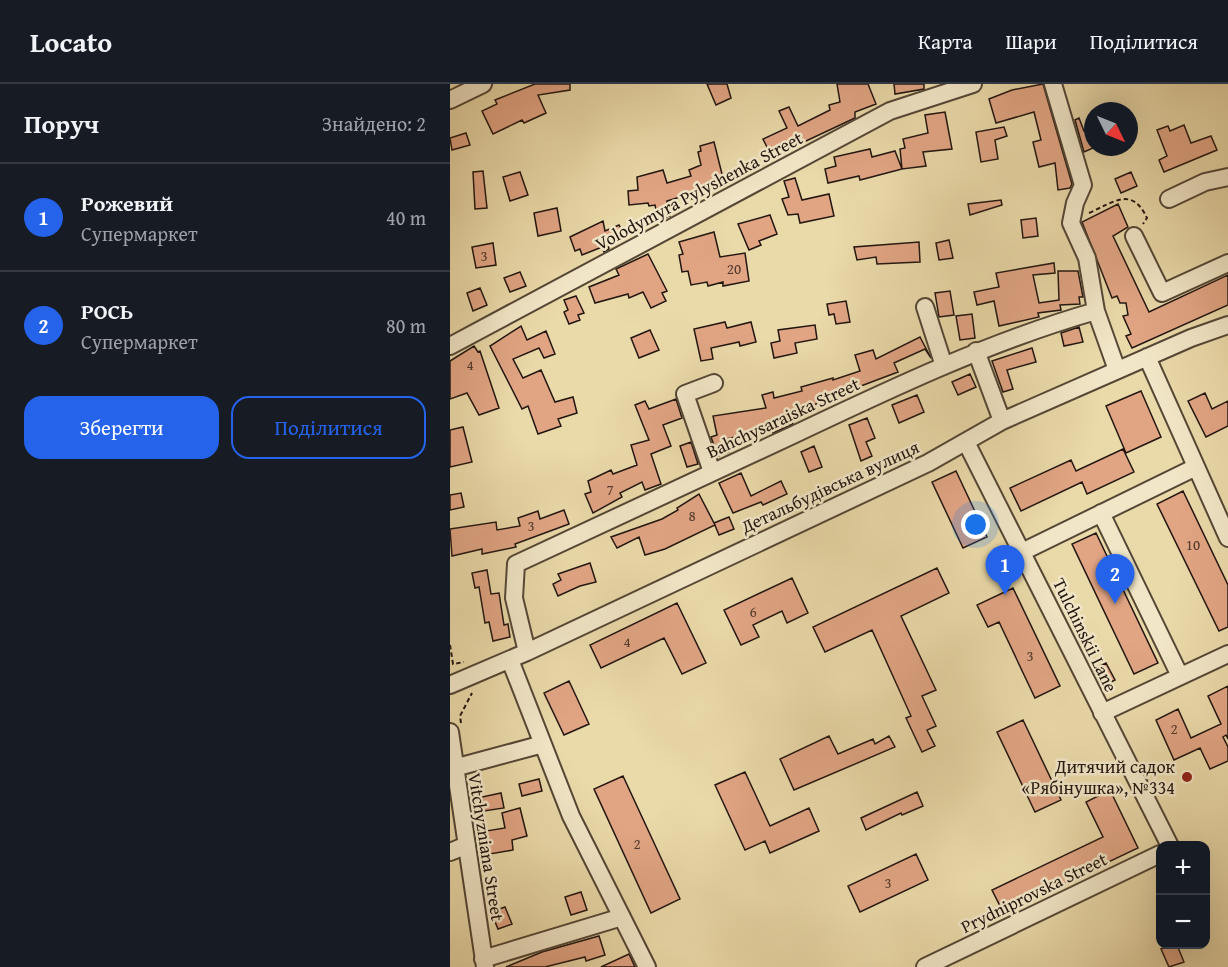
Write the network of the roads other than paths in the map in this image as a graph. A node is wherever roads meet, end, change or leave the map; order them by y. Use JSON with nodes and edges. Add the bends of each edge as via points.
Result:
{"nodes":[{"id":1,"x":483,"y":84,"type":"edge"},
{"id":2,"x":973,"y":84,"type":"edge"},
{"id":3,"x":1053,"y":84,"type":"edge"},
{"id":4,"x":450,"y":100,"type":"edge"},
{"id":5,"x":1228,"y":177,"type":"edge"},
{"id":6,"x":1169,"y":198,"type":"dead end"},
{"id":7,"x":1134,"y":236,"type":"road end"},
{"id":8,"x":1228,"y":263,"type":"edge"},
{"id":9,"x":925,"y":307,"type":"dead end"},
{"id":10,"x":1096,"y":311,"type":"junction"},
{"id":11,"x":1228,"y":325,"type":"edge"},
{"id":12,"x":450,"y":346,"type":"edge"},
{"id":13,"x":976,"y":351,"type":"junction"},
{"id":14,"x":1147,"y":357,"type":"junction"},
{"id":15,"x":944,"y":366,"type":"junction"},
{"id":16,"x":1117,"y":370,"type":"junction"},
{"id":17,"x":714,"y":382,"type":"dead end"},
{"id":18,"x":1002,"y":421,"type":"junction"},
{"id":19,"x":966,"y":442,"type":"junction"},
{"id":20,"x":1196,"y":467,"type":"junction"},
{"id":21,"x":712,"y":472,"type":"junction"},
{"id":22,"x":1101,"y":513,"type":"junction"},
{"id":23,"x":1228,"y":538,"type":"edge"},
{"id":24,"x":1022,"y":552,"type":"junction"},
{"id":25,"x":527,"y":652,"type":"junction"},
{"id":26,"x":1228,"y":654,"type":"edge"},
{"id":27,"x":510,"y":660,"type":"junction"},
{"id":28,"x":1180,"y":676,"type":"junction"},
{"id":29,"x":450,"y":686,"type":"edge"},
{"id":30,"x":1102,"y":713,"type":"junction"},
{"id":31,"x":450,"y":732,"type":"edge"},
{"id":32,"x":543,"y":744,"type":"junction"},
{"id":33,"x":454,"y":768,"type":"junction"},
{"id":34,"x":1167,"y":841,"type":"edge"},
{"id":35,"x":467,"y":845,"type":"junction"},
{"id":36,"x":450,"y":852,"type":"edge"},
{"id":37,"x":1156,"y":856,"type":"edge"},
{"id":38,"x":622,"y":917,"type":"junction"},
{"id":39,"x":484,"y":963,"type":"edge"},
{"id":40,"x":647,"y":967,"type":"edge"},
{"id":41,"x":925,"y":967,"type":"edge"}],
"edges":[{"from":1,"to":4,"type":"street"},
{"from":2,"to":12,"type":"street","name":"Volodymyra Pylyshenka Street","via":[[890,111]]},
{"from":3,"to":10,"type":"street","via":[[1083,184],[1071,223],[1087,258]]},
{"from":5,"to":6,"type":"street","via":[[1205,182]]},
{"from":7,"to":8,"type":"street","via":[[1162,293]]},
{"from":9,"to":15,"type":"street"},
{"from":10,"to":13,"type":"street","name":"Bahchysaraiska Street"},
{"from":10,"to":16,"type":"street"},
{"from":11,"to":14,"type":"street","name":"Детальбудівська вулиця"},
{"from":13,"to":15,"type":"street","name":"Bahchysaraiska Street"},
{"from":13,"to":18,"type":"street"},
{"from":14,"to":16,"type":"street","name":"Детальбудівська вулиця"},
{"from":14,"to":20,"type":"street"},
{"from":15,"to":21,"type":"street","name":"Bahchysaraiska Street"},
{"from":16,"to":18,"type":"street","name":"Детальбудівська вулиця"},
{"from":17,"to":21,"type":"street","via":[[685,394]]},
{"from":18,"to":19,"type":"street","name":"Детальбудівська вулиця"},
{"from":19,"to":24,"type":"street","name":"Tulchinskii Lane"},
{"from":19,"to":25,"type":"street","name":"Детальбудівська вулиця"},
{"from":20,"to":22,"type":"street"},
{"from":20,"to":23,"type":"street"},
{"from":21,"to":25,"type":"street","name":"Bahchysaraiska Street","via":[[516,564],[514,598]]},
{"from":22,"to":24,"type":"street"},
{"from":22,"to":28,"type":"street"},
{"from":24,"to":30,"type":"street","name":"Tulchinskii Lane"},
{"from":25,"to":27,"type":"street","name":"Детальбудівська вулиця"},
{"from":26,"to":28,"type":"street"},
{"from":27,"to":29,"type":"street","name":"Детальбудівська вулиця"},
{"from":27,"to":32,"type":"street"},
{"from":28,"to":30,"type":"street"},
{"from":30,"to":34,"type":"street","name":"Tulchinskii Lane"},
{"from":31,"to":33,"type":"street","name":"Vitchyzniana Street"},
{"from":32,"to":33,"type":"street"},
{"from":32,"to":38,"type":"street","via":[[571,816]]},
{"from":33,"to":35,"type":"street","name":"Vitchyzniana Street"},
{"from":35,"to":36,"type":"street"},
{"from":35,"to":39,"type":"street","name":"Vitchyzniana Street"},
{"from":37,"to":41,"type":"street","name":"Prydniprovska Street"},
{"from":38,"to":39,"type":"street"},
{"from":38,"to":40,"type":"street"}]}
